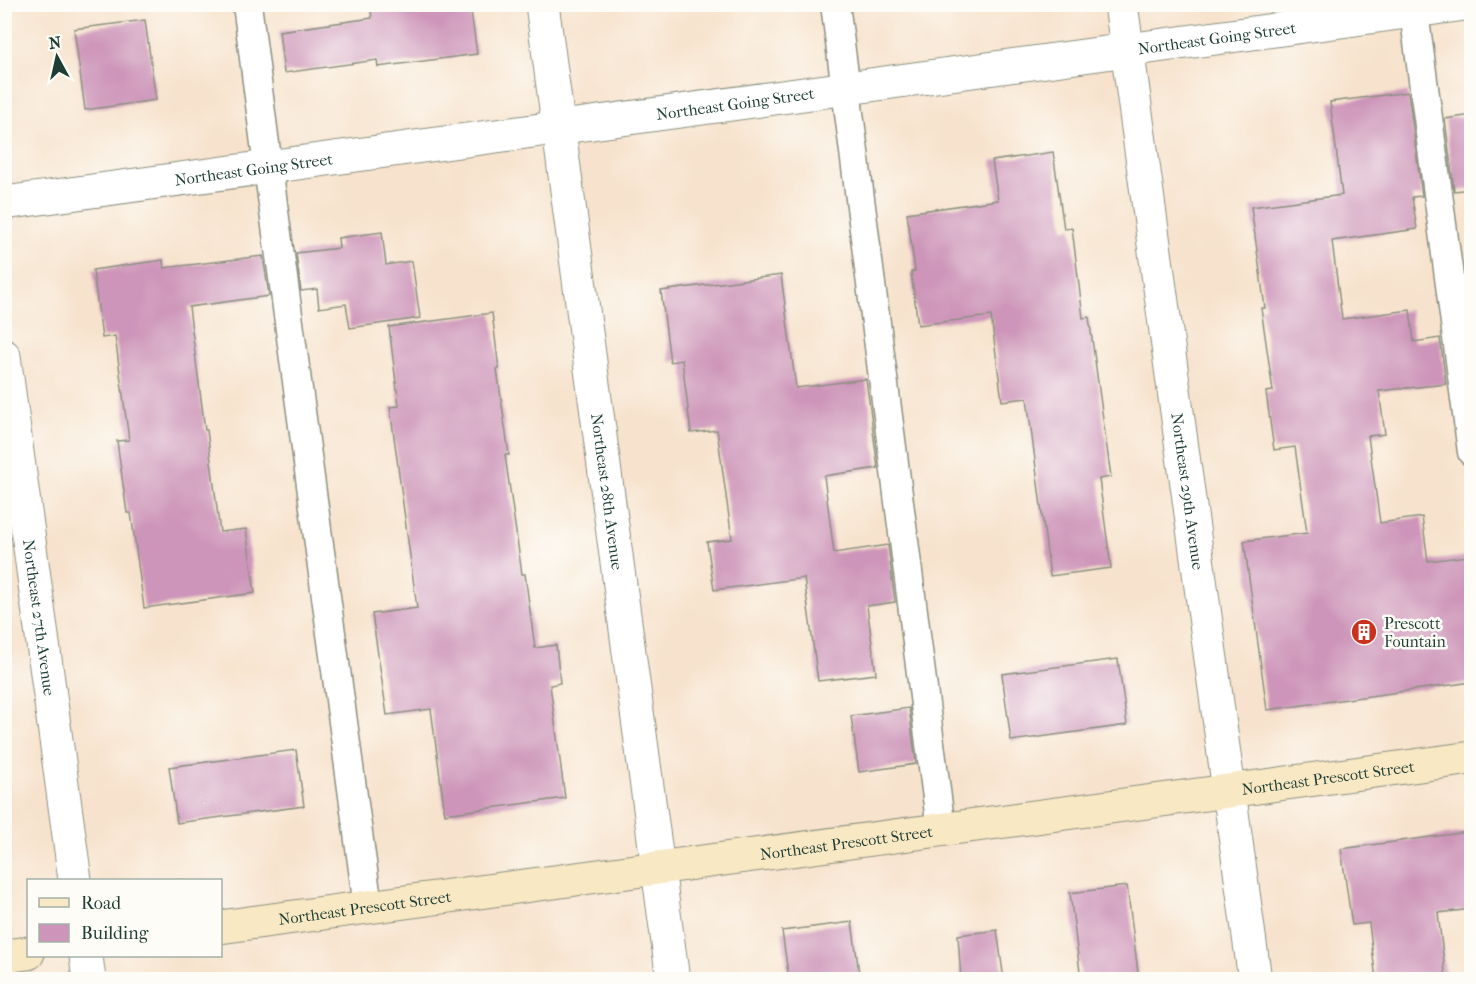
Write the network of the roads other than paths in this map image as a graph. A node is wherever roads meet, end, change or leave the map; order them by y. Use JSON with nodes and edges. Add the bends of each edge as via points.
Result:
{"nodes":[{"id":1,"x":247,"y":4,"type":"edge"},
{"id":2,"x":542,"y":4,"type":"edge"},
{"id":3,"x":835,"y":4,"type":"edge"},
{"id":4,"x":1121,"y":4,"type":"edge"},
{"id":5,"x":1465,"y":4,"type":"edge"},
{"id":6,"x":1414,"y":8,"type":"edge"},
{"id":7,"x":1128,"y":51,"type":"junction"},
{"id":8,"x":847,"y":89,"type":"junction"},
{"id":9,"x":559,"y":128,"type":"junction"},
{"id":10,"x":268,"y":167,"type":"junction"},
{"id":11,"x":4,"y":202,"type":"edge"},
{"id":12,"x":4,"y":356,"type":"edge"},
{"id":13,"x":1472,"y":452,"type":"edge"},
{"id":14,"x":1472,"y":758,"type":"edge"},
{"id":15,"x":1229,"y":791,"type":"junction"},
{"id":16,"x":941,"y":829,"type":"junction"},
{"id":17,"x":658,"y":867,"type":"junction"},
{"id":18,"x":75,"y":879,"type":"edge"},
{"id":19,"x":368,"y":907,"type":"junction"},
{"id":20,"x":222,"y":927,"type":"edge"},
{"id":21,"x":27,"y":953,"type":"edge"},
{"id":22,"x":4,"y":956,"type":"edge"},
{"id":23,"x":86,"y":957,"type":"edge"},
{"id":24,"x":89,"y":980,"type":"edge"},
{"id":25,"x":674,"y":980,"type":"edge"},
{"id":26,"x":1255,"y":980,"type":"edge"}],
"edges":[{"from":1,"to":10,"type":"lane"},
{"from":2,"to":9,"type":"street","name":"Northeast 28th Avenue"},
{"from":3,"to":8,"type":"lane"},
{"from":4,"to":7,"type":"street","name":"Northeast 29th Avenue"},
{"from":5,"to":6,"type":"street","name":"Northeast Going Street"},
{"from":6,"to":7,"type":"street","name":"Northeast Going Street"},
{"from":6,"to":13,"type":"lane"},
{"from":7,"to":8,"type":"street","name":"Northeast Going Street"},
{"from":7,"to":15,"type":"street","name":"Northeast 29th Avenue"},
{"from":8,"to":9,"type":"street","name":"Northeast Going Street"},
{"from":8,"to":16,"type":"lane"},
{"from":9,"to":10,"type":"street","name":"Northeast Going Street"},
{"from":9,"to":17,"type":"street","name":"Northeast 28th Avenue"},
{"from":10,"to":11,"type":"street","name":"Northeast Going Street"},
{"from":10,"to":19,"type":"lane"},
{"from":12,"to":18,"type":"street","name":"Northeast 27th Avenue"},
{"from":14,"to":15,"type":"street","name":"Northeast Prescott Street"},
{"from":15,"to":16,"type":"street","name":"Northeast Prescott Street"},
{"from":15,"to":26,"type":"street","name":"Northeast 29th Avenue"},
{"from":16,"to":17,"type":"street","name":"Northeast Prescott Street"},
{"from":17,"to":19,"type":"street","name":"Northeast Prescott Street"},
{"from":17,"to":25,"type":"street","name":"Northeast 28th Avenue"},
{"from":19,"to":20,"type":"street","name":"Northeast Prescott Street"},
{"from":21,"to":22,"type":"street"},
{"from":23,"to":24,"type":"street"}]}
